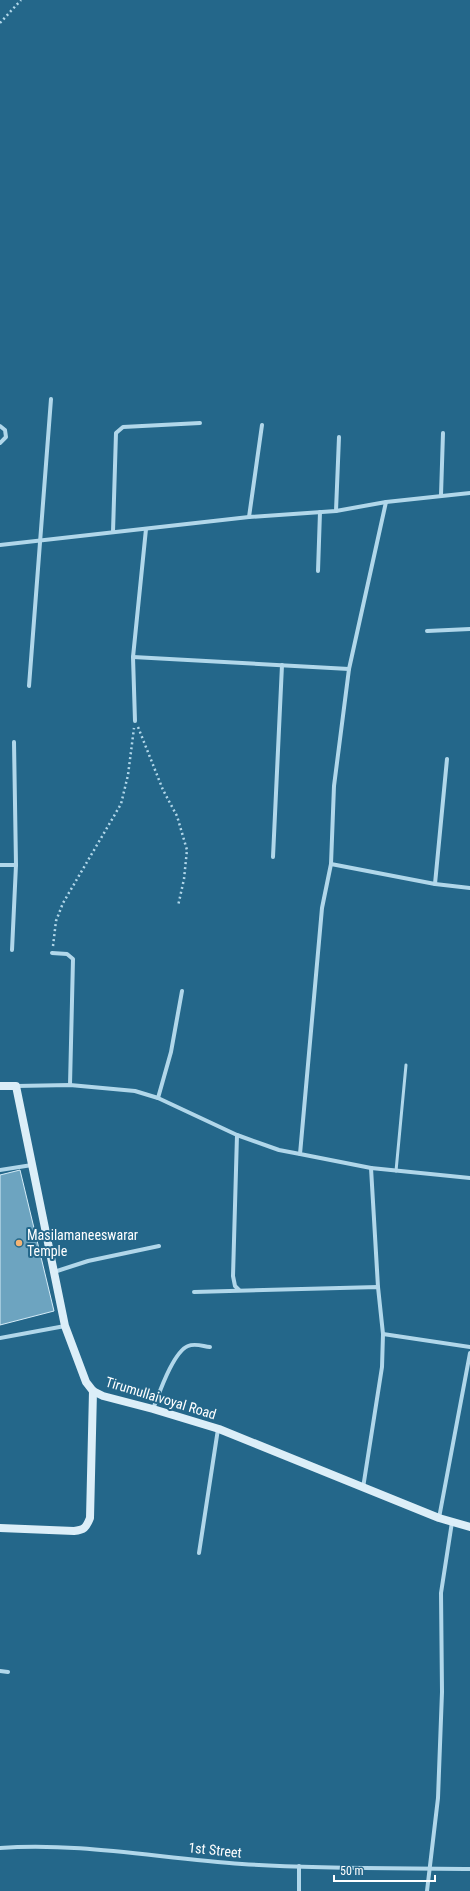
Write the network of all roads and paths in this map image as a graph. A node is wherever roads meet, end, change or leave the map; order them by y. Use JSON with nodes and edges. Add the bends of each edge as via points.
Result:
{"nodes":[{"id":1,"x":21,"y":0,"type":"edge"},
{"id":2,"x":0,"y":23,"type":"edge"},
{"id":3,"x":51,"y":399,"type":"dead end"},
{"id":4,"x":200,"y":423,"type":"dead end"},
{"id":5,"x":262,"y":425,"type":"dead end"},
{"id":6,"x":0,"y":426,"type":"edge"},
{"id":7,"x":442,"y":432,"type":"dead end"},
{"id":8,"x":339,"y":437,"type":"dead end"},
{"id":9,"x":0,"y":443,"type":"edge"},
{"id":10,"x":470,"y":493,"type":"edge"},
{"id":11,"x":441,"y":495,"type":"junction"},
{"id":12,"x":386,"y":502,"type":"junction"},
{"id":13,"x":336,"y":511,"type":"junction"},
{"id":14,"x":320,"y":512,"type":"junction"},
{"id":15,"x":249,"y":517,"type":"junction"},
{"id":16,"x":146,"y":529,"type":"junction"},
{"id":17,"x":113,"y":532,"type":"junction"},
{"id":18,"x":40,"y":541,"type":"junction"},
{"id":19,"x":0,"y":545,"type":"edge"},
{"id":20,"x":318,"y":572,"type":"dead end"},
{"id":21,"x":470,"y":628,"type":"edge"},
{"id":22,"x":427,"y":631,"type":"dead end"},
{"id":23,"x":133,"y":656,"type":"junction"},
{"id":24,"x":282,"y":665,"type":"junction"},
{"id":25,"x":350,"y":669,"type":"junction"},
{"id":26,"x":29,"y":686,"type":"dead end"},
{"id":27,"x":135,"y":721,"type":"junction"},
{"id":28,"x":14,"y":742,"type":"dead end"},
{"id":29,"x":447,"y":758,"type":"dead end"},
{"id":30,"x":273,"y":857,"type":"dead end"},
{"id":31,"x":331,"y":864,"type":"junction"},
{"id":32,"x":0,"y":865,"type":"edge"},
{"id":33,"x":16,"y":865,"type":"junction"},
{"id":34,"x":435,"y":884,"type":"junction"},
{"id":35,"x":470,"y":888,"type":"edge"},
{"id":36,"x":178,"y":906,"type":"dead end"},
{"id":37,"x":12,"y":950,"type":"dead end"},
{"id":38,"x":52,"y":953,"type":"joint"},
{"id":39,"x":182,"y":991,"type":"dead end"},
{"id":40,"x":406,"y":1065,"type":"dead end"},
{"id":41,"x":70,"y":1085,"type":"junction"},
{"id":42,"x":0,"y":1086,"type":"edge"},
{"id":43,"x":16,"y":1086,"type":"junction"},
{"id":44,"x":158,"y":1098,"type":"junction"},
{"id":45,"x":237,"y":1135,"type":"junction"},
{"id":46,"x":300,"y":1154,"type":"junction"},
{"id":47,"x":32,"y":1165,"type":"junction"},
{"id":48,"x":371,"y":1168,"type":"junction"},
{"id":49,"x":0,"y":1170,"type":"edge"},
{"id":50,"x":396,"y":1171,"type":"junction"},
{"id":51,"x":470,"y":1178,"type":"edge"},
{"id":52,"x":158,"y":1246,"type":"dead end"},
{"id":53,"x":54,"y":1272,"type":"junction"},
{"id":54,"x":378,"y":1287,"type":"junction"},
{"id":55,"x":239,"y":1290,"type":"junction"},
{"id":56,"x":194,"y":1292,"type":"dead end"},
{"id":57,"x":65,"y":1326,"type":"junction"},
{"id":58,"x":383,"y":1334,"type":"junction"},
{"id":59,"x":0,"y":1338,"type":"edge"},
{"id":60,"x":210,"y":1347,"type":"dead end"},
{"id":61,"x":470,"y":1347,"type":"edge"},
{"id":62,"x":470,"y":1353,"type":"edge"},
{"id":63,"x":94,"y":1391,"type":"junction"},
{"id":64,"x":153,"y":1409,"type":"junction"},
{"id":65,"x":218,"y":1429,"type":"junction"},
{"id":66,"x":363,"y":1488,"type":"junction"},
{"id":67,"x":440,"y":1518,"type":"junction"},
{"id":68,"x":452,"y":1522,"type":"junction"},
{"id":69,"x":470,"y":1527,"type":"edge"},
{"id":70,"x":0,"y":1528,"type":"edge"},
{"id":71,"x":199,"y":1553,"type":"dead end"},
{"id":72,"x":0,"y":1671,"type":"edge"},
{"id":73,"x":8,"y":1672,"type":"dead end"},
{"id":74,"x":0,"y":1848,"type":"edge"},
{"id":75,"x":299,"y":1866,"type":"junction"},
{"id":76,"x":429,"y":1868,"type":"junction"},
{"id":77,"x":470,"y":1869,"type":"edge"},
{"id":78,"x":299,"y":1891,"type":"edge"},
{"id":79,"x":427,"y":1891,"type":"edge"}],
"edges":[{"from":1,"to":2,"type":"path"},
{"from":3,"to":18,"type":"street"},
{"from":4,"to":17,"type":"street","via":[[119,429],[116,433]]},
{"from":5,"to":15,"type":"street"},
{"from":6,"to":9,"type":"street","via":[[6,437]]},
{"from":7,"to":11,"type":"street"},
{"from":8,"to":13,"type":"street"},
{"from":10,"to":11,"type":"street"},
{"from":11,"to":12,"type":"street"},
{"from":12,"to":13,"type":"street"},
{"from":12,"to":25,"type":"street"},
{"from":13,"to":14,"type":"street"},
{"from":14,"to":15,"type":"street"},
{"from":14,"to":20,"type":"street"},
{"from":15,"to":16,"type":"street"},
{"from":16,"to":17,"type":"street"},
{"from":16,"to":23,"type":"street"},
{"from":17,"to":18,"type":"street"},
{"from":18,"to":19,"type":"street"},
{"from":18,"to":26,"type":"street"},
{"from":21,"to":22,"type":"street"},
{"from":23,"to":24,"type":"street"},
{"from":23,"to":27,"type":"street"},
{"from":24,"to":25,"type":"street"},
{"from":24,"to":30,"type":"street"},
{"from":25,"to":31,"type":"street","via":[[334,786]]},
{"from":27,"to":36,"type":"path","via":[[163,790],[177,816],[187,850]]},
{"from":27,"to":38,"type":"path","via":[[128,775],[121,804],[62,903],[56,921]]},
{"from":28,"to":33,"type":"street"},
{"from":29,"to":34,"type":"street"},
{"from":31,"to":34,"type":"street"},
{"from":31,"to":46,"type":"street","via":[[322,908]]},
{"from":32,"to":33,"type":"street"},
{"from":33,"to":37,"type":"street"},
{"from":34,"to":35,"type":"street"},
{"from":38,"to":41,"type":"street","via":[[67,954],[73,959]]},
{"from":39,"to":44,"type":"street","via":[[171,1052]]},
{"from":40,"to":50,"type":"lane"},
{"from":41,"to":43,"type":"street"},
{"from":41,"to":44,"type":"street","via":[[135,1091]]},
{"from":42,"to":43,"type":"street"},
{"from":43,"to":47,"type":"street","name":"Tirumullaivoyal Road"},
{"from":44,"to":45,"type":"street"},
{"from":45,"to":46,"type":"street","via":[[279,1150]]},
{"from":45,"to":55,"type":"street","via":[[233,1276],[235,1286]]},
{"from":46,"to":48,"type":"street"},
{"from":47,"to":49,"type":"street"},
{"from":47,"to":53,"type":"street","name":"Tirumullaivoyal Road"},
{"from":48,"to":50,"type":"street"},
{"from":48,"to":54,"type":"street"},
{"from":50,"to":51,"type":"street"},
{"from":52,"to":53,"type":"street","via":[[88,1261]]},
{"from":53,"to":57,"type":"street","name":"Tirumullaivoyal Road"},
{"from":54,"to":55,"type":"street"},
{"from":54,"to":58,"type":"street"},
{"from":55,"to":56,"type":"street"},
{"from":57,"to":59,"type":"street"},
{"from":57,"to":63,"type":"street","name":"Tirumullaivoyal Road","via":[[86,1382]]},
{"from":58,"to":61,"type":"street"},
{"from":58,"to":66,"type":"street","via":[[382,1367]]},
{"from":60,"to":64,"type":"street","via":[[197,1344],[187,1346],[167,1373]]},
{"from":62,"to":67,"type":"street"},
{"from":63,"to":64,"type":"street","name":"Tirumullaivoyal Road","via":[[103,1396]]},
{"from":63,"to":70,"type":"street","via":[[90,1518],[87,1526],[83,1530],[74,1531]]},
{"from":64,"to":65,"type":"street","name":"Tirumullaivoyal Road"},
{"from":65,"to":66,"type":"street","name":"Tirumullaivoyal Road"},
{"from":65,"to":71,"type":"street"},
{"from":66,"to":67,"type":"street","name":"Tirumullaivoyal Road"},
{"from":67,"to":68,"type":"street","name":"Tirumullaivoyal Road"},
{"from":68,"to":69,"type":"street","name":"Tirumullaivoyal Road"},
{"from":68,"to":76,"type":"street","via":[[441,1593],[442,1692],[438,1798]]},
{"from":72,"to":73,"type":"street"},
{"from":74,"to":75,"type":"street","name":"1st Street","via":[[24,1846],[122,1852],[242,1864]]},
{"from":75,"to":76,"type":"street","name":"1st Street"},
{"from":75,"to":78,"type":"street"},
{"from":76,"to":77,"type":"street","name":"1st Street"},
{"from":76,"to":79,"type":"street"}]}
